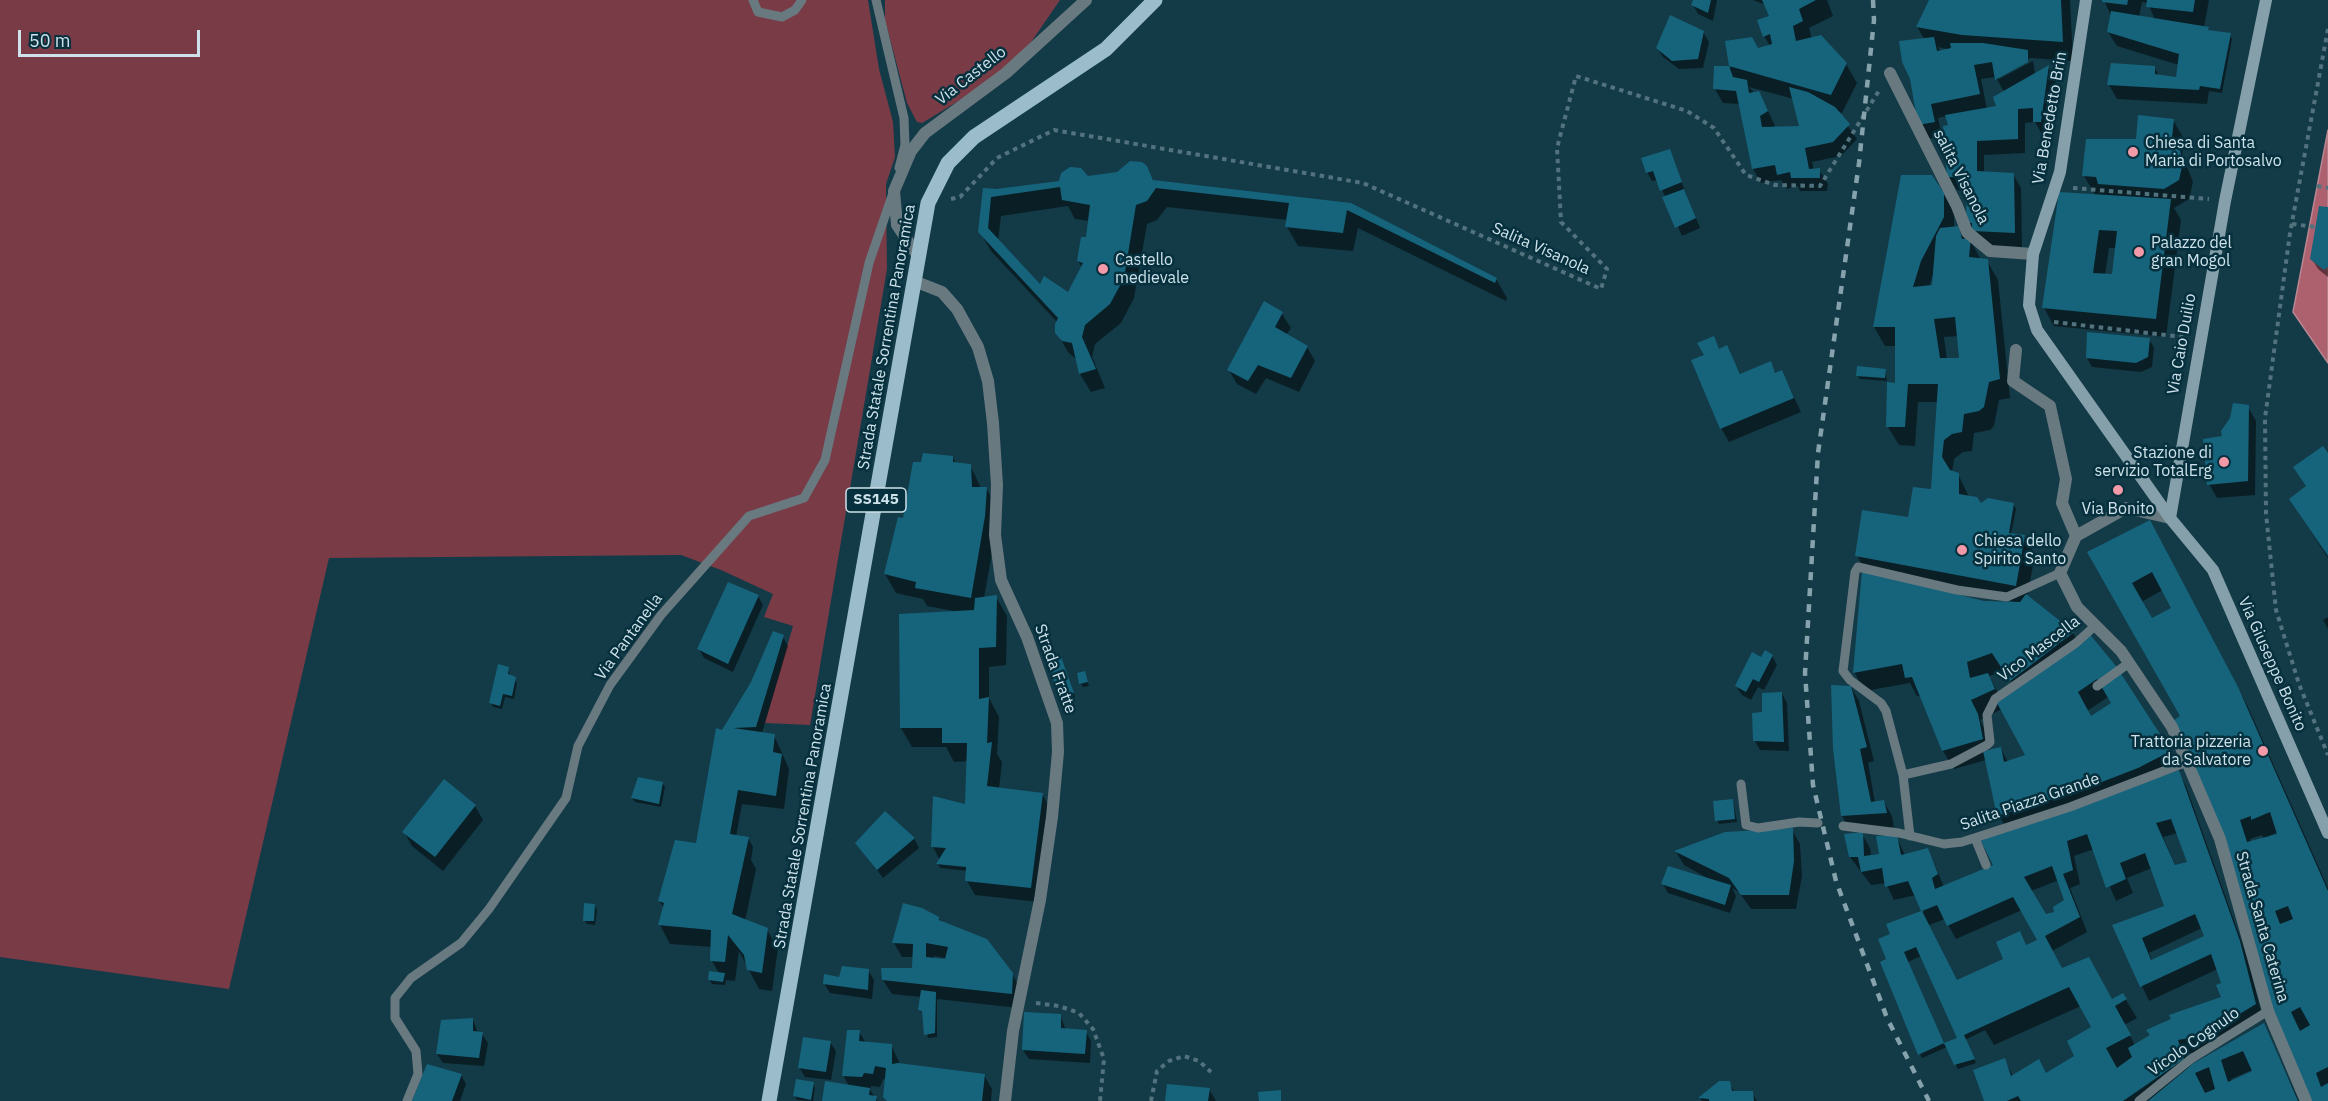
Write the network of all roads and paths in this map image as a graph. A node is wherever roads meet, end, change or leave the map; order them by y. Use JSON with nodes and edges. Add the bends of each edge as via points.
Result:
{"nodes":[{"id":1,"x":753,"y":0,"type":"edge"},
{"id":2,"x":802,"y":0,"type":"edge"},
{"id":3,"x":876,"y":0,"type":"edge"},
{"id":4,"x":1086,"y":0,"type":"edge"},
{"id":5,"x":1155,"y":0,"type":"edge"},
{"id":6,"x":2086,"y":0,"type":"edge"},
{"id":7,"x":2266,"y":0,"type":"edge"},
{"id":8,"x":2328,"y":29,"type":"edge"},
{"id":9,"x":1890,"y":73,"type":"joint"},
{"id":10,"x":2317,"y":186,"type":"dead end"},
{"id":11,"x":2056,"y":187,"type":"junction"},
{"id":12,"x":2328,"y":188,"type":"edge"},
{"id":13,"x":894,"y":191,"type":"junction"},
{"id":14,"x":2224,"y":201,"type":"junction"},
{"id":15,"x":928,"y":203,"type":"junction"},
{"id":16,"x":2292,"y":224,"type":"junction"},
{"id":17,"x":2316,"y":227,"type":"dead end"},
{"id":18,"x":2033,"y":254,"type":"junction"},
{"id":19,"x":918,"y":256,"type":"junction"},
{"id":20,"x":914,"y":281,"type":"junction"},
{"id":21,"x":2034,"y":320,"type":"junction"},
{"id":22,"x":2199,"y":339,"type":"junction"},
{"id":23,"x":2016,"y":350,"type":"dead end"},
{"id":24,"x":2170,"y":518,"type":"junction"},
{"id":25,"x":2076,"y":536,"type":"junction"},
{"id":26,"x":2060,"y":573,"type":"junction"},
{"id":27,"x":2096,"y":625,"type":"junction"},
{"id":28,"x":2129,"y":663,"type":"junction"},
{"id":29,"x":2097,"y":686,"type":"dead end"},
{"id":30,"x":2328,"y":755,"type":"edge"},
{"id":31,"x":2187,"y":762,"type":"junction"},
{"id":32,"x":1903,"y":775,"type":"junction"},
{"id":33,"x":1741,"y":784,"type":"dead end"},
{"id":34,"x":1818,"y":823,"type":"dead end"},
{"id":35,"x":1844,"y":826,"type":"dead end"},
{"id":36,"x":2328,"y":834,"type":"edge"},
{"id":37,"x":1910,"y":836,"type":"junction"},
{"id":38,"x":1975,"y":838,"type":"junction"},
{"id":39,"x":1986,"y":865,"type":"dead end"},
{"id":40,"x":1026,"y":1002,"type":"dead end"},
{"id":41,"x":2268,"y":1011,"type":"junction"},
{"id":42,"x":1211,"y":1072,"type":"dead end"},
{"id":43,"x":407,"y":1101,"type":"edge"},
{"id":44,"x":769,"y":1101,"type":"edge"},
{"id":45,"x":1005,"y":1101,"type":"edge"},
{"id":46,"x":1100,"y":1101,"type":"edge"},
{"id":47,"x":1151,"y":1101,"type":"edge"},
{"id":48,"x":2139,"y":1101,"type":"edge"},
{"id":49,"x":2306,"y":1101,"type":"edge"}],
"edges":[{"from":1,"to":2,"type":"lane","via":[[758,12],[782,16],[795,10]]},
{"from":3,"to":13,"type":"lane","name":"Via Pantanella","via":[[904,118],[905,145]]},
{"from":4,"to":13,"type":"street","name":"Via Castello","via":[[1006,73],[925,133],[911,152]]},
{"from":5,"to":15,"type":"main road","name":"Strada Statale Sorrentina Panoramica","number":"SS145","via":[[1106,49],[974,137],[948,162]]},
{"from":6,"to":11,"type":"street","name":"Via Benedetto Brin"},
{"from":7,"to":14,"type":"street","name":"Via Caio Duilio"},
{"from":8,"to":16,"type":"path"},
{"from":9,"to":15,"type":"path","name":"Salita Visanola","via":[[1820,186],[1775,185],[1746,176],[1714,128],[1687,111],[1576,76],[1557,148],[1561,222],[1607,269],[1601,289],[1363,183],[1054,130],[997,158],[960,197]]},
{"from":9,"to":18,"type":"street","name":"salita Visanola","via":[[1967,232],[1990,251]]},
{"from":10,"to":12,"type":"path"},
{"from":11,"to":14,"type":"path"},
{"from":11,"to":18,"type":"street","name":"Via Benedetto Brin"},
{"from":13,"to":19,"type":"street","via":[[897,225]]},
{"from":13,"to":43,"type":"lane","name":"Via Pantanella","via":[[869,263],[825,460],[804,498],[749,516],[661,615],[610,685],[578,746],[566,798],[461,943],[411,978],[395,999],[395,1018],[416,1052],[418,1074]]},
{"from":14,"to":22,"type":"street","name":"Via Caio Duilio"},
{"from":15,"to":19,"type":"main road","name":"Strada Statale Sorrentina Panoramica","number":"SS145"},
{"from":16,"to":17,"type":"path"},
{"from":16,"to":30,"type":"path","via":[[2265,418],[2266,514],[2276,610],[2299,684]]},
{"from":18,"to":21,"type":"street","name":"Via Benedetto Brin","via":[[2029,305]]},
{"from":19,"to":20,"type":"main road","name":"Strada Statale Sorrentina Panoramica","number":"SS145"},
{"from":20,"to":44,"type":"main road","name":"Strada Statale Sorrentina Panoramica","number":"SS145"},
{"from":20,"to":45,"type":"street","name":"Strada Fratte","via":[[942,292],[957,309],[978,347],[988,381],[993,423],[995,536],[1001,580],[1027,637],[1057,723],[1052,817],[1040,900],[1013,1031]]},
{"from":21,"to":22,"type":"path"},
{"from":21,"to":24,"type":"street","name":"Via Benedetto Brin","via":[[2037,330]]},
{"from":22,"to":24,"type":"street","name":"Via Caio Duilio"},
{"from":23,"to":25,"type":"street","via":[[2013,381],[2050,406],[2066,480],[2062,503]]},
{"from":24,"to":25,"type":"street","via":[[2126,508]]},
{"from":24,"to":36,"type":"street","name":"Via Giuseppe Bonito","via":[[2213,570]]},
{"from":25,"to":26,"type":"street"},
{"from":26,"to":27,"type":"street","name":"Strada Santa Caterina","via":[[2077,607]]},
{"from":26,"to":32,"type":"lane","via":[[2007,597],[1957,590],[1858,567],[1843,671],[1881,703]]},
{"from":27,"to":28,"type":"street","name":"Strada Santa Caterina"},
{"from":27,"to":32,"type":"lane","name":"Vico Mascella","via":[[1995,699],[1987,715],[1987,745],[1951,764]]},
{"from":28,"to":29,"type":"lane"},
{"from":28,"to":31,"type":"street","name":"Strada Santa Caterina","via":[[2172,727]]},
{"from":31,"to":38,"type":"lane","name":"Salita Piazza Grande"},
{"from":31,"to":41,"type":"street","name":"Strada Santa Caterina","via":[[2220,839]]},
{"from":32,"to":37,"type":"lane"},
{"from":33,"to":34,"type":"lane","via":[[1746,825],[1758,828]]},
{"from":35,"to":37,"type":"lane","name":"Salita Piazza Grande"},
{"from":37,"to":38,"type":"lane","name":"Salita Piazza Grande","via":[[1944,844]]},
{"from":38,"to":39,"type":"lane"},
{"from":40,"to":46,"type":"path","via":[[1079,1013],[1093,1029],[1104,1059]]},
{"from":41,"to":48,"type":"lane","name":"Vicolo Cognulo","via":[[2191,1059]]},
{"from":41,"to":49,"type":"street","name":"Strada Santa Caterina"},
{"from":42,"to":47,"type":"path","via":[[1199,1061],[1184,1056],[1169,1061],[1157,1071]]}]}
